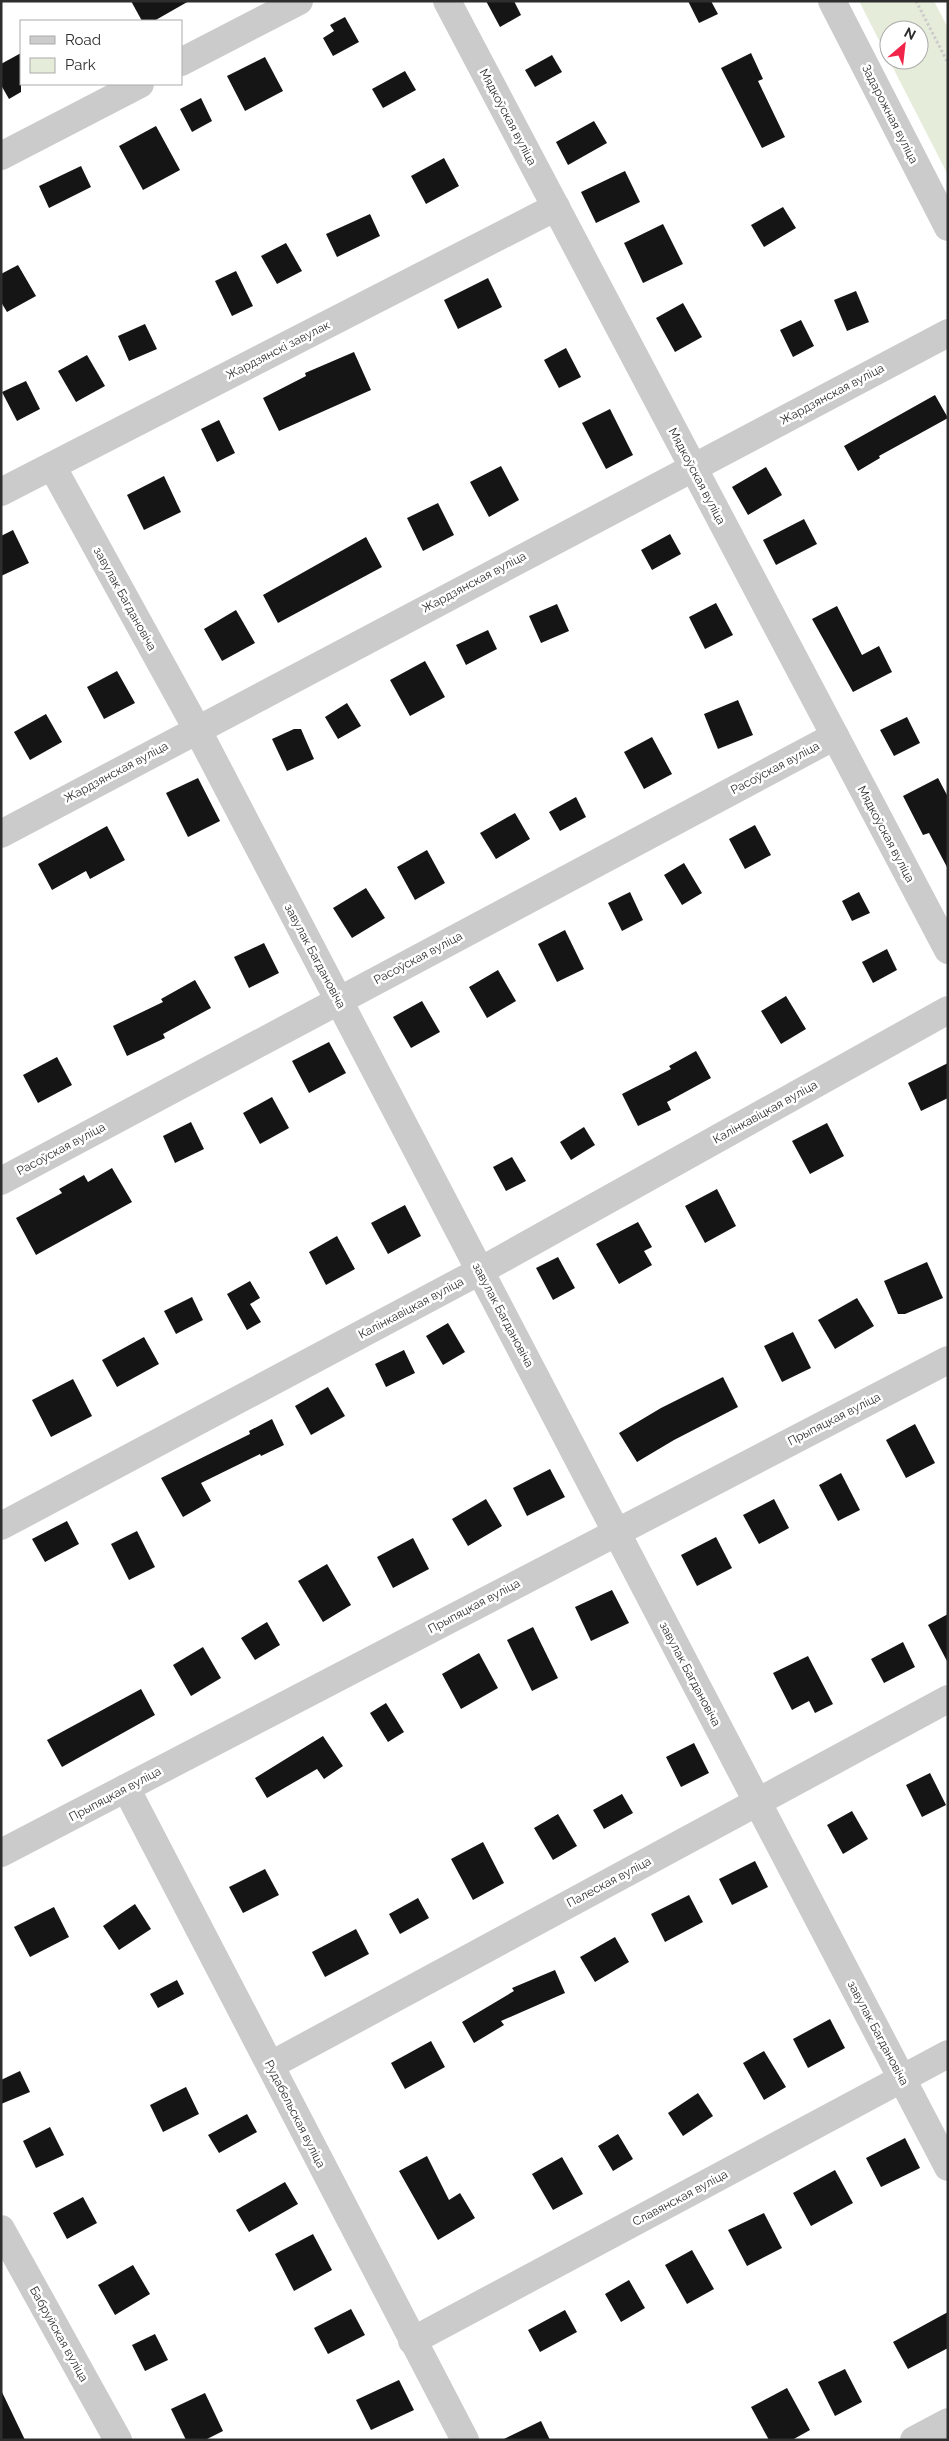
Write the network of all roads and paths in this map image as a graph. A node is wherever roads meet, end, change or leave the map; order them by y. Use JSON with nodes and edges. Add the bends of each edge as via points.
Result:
{"nodes":[{"id":1,"x":299,"y":1,"type":"edge"},
{"id":2,"x":447,"y":1,"type":"edge"},
{"id":3,"x":832,"y":1,"type":"edge"},
{"id":4,"x":916,"y":1,"type":"edge"},
{"id":5,"x":182,"y":61,"type":"edge"},
{"id":6,"x":948,"y":63,"type":"edge"},
{"id":7,"x":138,"y":85,"type":"edge"},
{"id":8,"x":1,"y":156,"type":"edge"},
{"id":9,"x":556,"y":207,"type":"junction"},
{"id":10,"x":948,"y":228,"type":"edge"},
{"id":11,"x":948,"y":333,"type":"edge"},
{"id":12,"x":52,"y":466,"type":"junction"},
{"id":13,"x":693,"y":467,"type":"junction"},
{"id":14,"x":1,"y":492,"type":"edge"},
{"id":15,"x":197,"y":729,"type":"junction"},
{"id":16,"x":835,"y":736,"type":"junction"},
{"id":17,"x":1,"y":834,"type":"edge"},
{"id":18,"x":948,"y":950,"type":"edge"},
{"id":19,"x":338,"y":1000,"type":"junction"},
{"id":20,"x":948,"y":1010,"type":"edge"},
{"id":21,"x":1,"y":1181,"type":"edge"},
{"id":22,"x":480,"y":1271,"type":"junction"},
{"id":23,"x":948,"y":1360,"type":"edge"},
{"id":24,"x":1,"y":1526,"type":"edge"},
{"id":25,"x":616,"y":1532,"type":"junction"},
{"id":26,"x":948,"y":1699,"type":"edge"},
{"id":27,"x":126,"y":1788,"type":"junction"},
{"id":28,"x":757,"y":1802,"type":"junction"},
{"id":29,"x":1,"y":1853,"type":"edge"},
{"id":30,"x":948,"y":2054,"type":"edge"},
{"id":31,"x":271,"y":2065,"type":"junction"},
{"id":32,"x":902,"y":2078,"type":"junction"},
{"id":33,"x":948,"y":2167,"type":"edge"},
{"id":34,"x":1,"y":2229,"type":"edge"},
{"id":35,"x":412,"y":2342,"type":"junction"},
{"id":36,"x":948,"y":2422,"type":"edge"},
{"id":37,"x":118,"y":2440,"type":"edge"},
{"id":38,"x":464,"y":2440,"type":"edge"},
{"id":39,"x":914,"y":2440,"type":"edge"}],
"edges":[{"from":1,"to":5,"type":"street"},
{"from":2,"to":9,"type":"street","name":"Мядкоўская вуліца"},
{"from":3,"to":10,"type":"street","name":"Задарожная вуліца"},
{"from":4,"to":6,"type":"path"},
{"from":7,"to":8,"type":"street"},
{"from":9,"to":12,"type":"street","name":"Жардзянскі завулак"},
{"from":9,"to":13,"type":"street","name":"Мядкоўская вуліца"},
{"from":11,"to":13,"type":"street","name":"Жардзянская вуліца"},
{"from":12,"to":14,"type":"street","name":"Жардзянскі завулак"},
{"from":12,"to":15,"type":"street","name":"завулак Багдановіча"},
{"from":13,"to":15,"type":"street","name":"Жардзянская вуліца"},
{"from":13,"to":16,"type":"street","name":"Мядкоўская вуліца"},
{"from":15,"to":17,"type":"street","name":"Жардзянская вуліца"},
{"from":15,"to":19,"type":"street","name":"завулак Багдановіча"},
{"from":16,"to":18,"type":"street","name":"Мядкоўская вуліца"},
{"from":16,"to":19,"type":"street","name":"Расоўская вуліца"},
{"from":19,"to":21,"type":"street","name":"Расоўская вуліца"},
{"from":19,"to":22,"type":"street","name":"завулак Багдановіча"},
{"from":20,"to":22,"type":"street","name":"Калінкавіцкая вуліца"},
{"from":22,"to":24,"type":"street","name":"Калінкавіцкая вуліца"},
{"from":22,"to":25,"type":"street","name":"завулак Багдановіча"},
{"from":23,"to":25,"type":"street","name":"Прыпяцкая вуліца"},
{"from":25,"to":27,"type":"street","name":"Прыпяцкая вуліца"},
{"from":25,"to":28,"type":"street","name":"завулак Багдановіча"},
{"from":26,"to":28,"type":"street","name":"Палеская вуліца"},
{"from":27,"to":29,"type":"street","name":"Прыпяцкая вуліца"},
{"from":27,"to":31,"type":"street","name":"Рудабельская вуліца"},
{"from":28,"to":31,"type":"street","name":"Палеская вуліца"},
{"from":28,"to":32,"type":"street","name":"завулак Багдановіча"},
{"from":30,"to":32,"type":"street","name":"Славянская вуліца"},
{"from":31,"to":35,"type":"street","name":"Рудабельская вуліца"},
{"from":32,"to":33,"type":"street","name":"завулак Багдановіча"},
{"from":32,"to":35,"type":"street","name":"Славянская вуліца"},
{"from":34,"to":37,"type":"street","name":"Бабруйская вуліца"},
{"from":35,"to":38,"type":"street","name":"Рудабельская вуліца"},
{"from":36,"to":39,"type":"street"}]}
